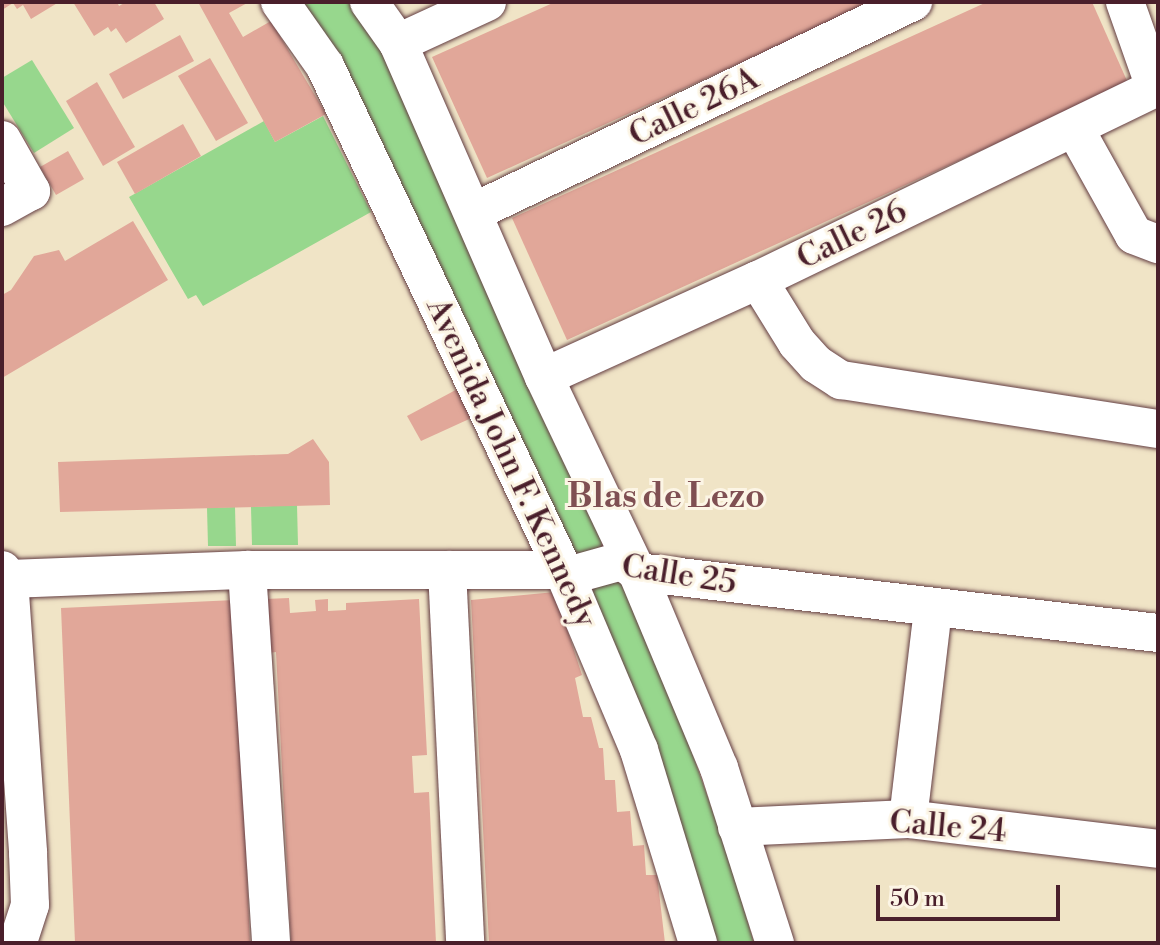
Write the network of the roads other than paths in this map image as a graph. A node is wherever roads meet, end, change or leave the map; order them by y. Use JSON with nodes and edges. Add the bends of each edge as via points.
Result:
{"nodes":[{"id":1,"x":280,"y":2,"type":"edge"},
{"id":2,"x":369,"y":2,"type":"edge"},
{"id":3,"x":487,"y":2,"type":"edge"},
{"id":4,"x":913,"y":2,"type":"edge"},
{"id":5,"x":1125,"y":2,"type":"edge"},
{"id":6,"x":398,"y":43,"type":"junction"},
{"id":7,"x":1156,"y":87,"type":"edge"},
{"id":8,"x":1075,"y":129,"type":"junction"},
{"id":9,"x":2,"y":140,"type":"edge"},
{"id":10,"x":2,"y":207,"type":"edge"},
{"id":11,"x":474,"y":212,"type":"junction"},
{"id":12,"x":1146,"y":239,"type":"edge"},
{"id":13,"x":758,"y":280,"type":"junction"},
{"id":14,"x":544,"y":377,"type":"junction"},
{"id":15,"x":1158,"y":429,"type":"edge"},
{"id":16,"x":600,"y":569,"type":"junction"},
{"id":17,"x":247,"y":570,"type":"junction"},
{"id":18,"x":447,"y":570,"type":"junction"},
{"id":19,"x":5,"y":574,"type":"edge"},
{"id":20,"x":933,"y":609,"type":"junction"},
{"id":21,"x":1158,"y":633,"type":"edge"},
{"id":22,"x":8,"y":674,"type":"edge"},
{"id":23,"x":908,"y":819,"type":"junction"},
{"id":24,"x":737,"y":827,"type":"junction"},
{"id":25,"x":1158,"y":849,"type":"edge"},
{"id":26,"x":15,"y":854,"type":"edge"},
{"id":27,"x":18,"y":943,"type":"edge"},
{"id":28,"x":271,"y":943,"type":"edge"},
{"id":29,"x":465,"y":943,"type":"edge"},
{"id":30,"x":698,"y":943,"type":"edge"},
{"id":31,"x":775,"y":943,"type":"edge"}],
"edges":[{"from":1,"to":16,"type":"street","name":"Avenida John F. Kennedy","via":[[325,66]]},
{"from":2,"to":6,"type":"street","name":"Avenida John F. Kennedy"},
{"from":3,"to":6,"type":"street"},
{"from":4,"to":11,"type":"street","name":"Calle 26A"},
{"from":5,"to":7,"type":"street"},
{"from":6,"to":11,"type":"street","name":"Avenida John F. Kennedy"},
{"from":7,"to":8,"type":"street","name":"Calle 26"},
{"from":8,"to":12,"type":"street"},
{"from":8,"to":13,"type":"street","name":"Calle 26"},
{"from":9,"to":10,"type":"street","via":[[31,191]]},
{"from":11,"to":14,"type":"street","name":"Avenida John F. Kennedy"},
{"from":13,"to":14,"type":"street","name":"Calle 26"},
{"from":13,"to":15,"type":"street","via":[[797,343],[841,380]]},
{"from":14,"to":16,"type":"street","name":"Avenida John F. Kennedy"},
{"from":16,"to":18,"type":"street","name":"Calle 25"},
{"from":16,"to":20,"type":"street","name":"Calle 25"},
{"from":16,"to":24,"type":"street","name":"Avenida John F. Kennedy","via":[[719,768]]},
{"from":16,"to":30,"type":"street","name":"Avenida John F. Kennedy","via":[[639,750]]},
{"from":17,"to":18,"type":"street","name":"Calle 25"},
{"from":17,"to":19,"type":"street","name":"Calle 25"},
{"from":17,"to":28,"type":"street"},
{"from":18,"to":29,"type":"street"},
{"from":19,"to":22,"type":"street"},
{"from":20,"to":21,"type":"street","name":"Calle 25"},
{"from":20,"to":23,"type":"street"},
{"from":22,"to":26,"type":"street"},
{"from":23,"to":24,"type":"street","name":"Calle 24"},
{"from":23,"to":25,"type":"street","name":"Calle 24"},
{"from":24,"to":31,"type":"street","name":"Avenida John F. Kennedy"},
{"from":26,"to":27,"type":"street","via":[[30,905]]}]}
